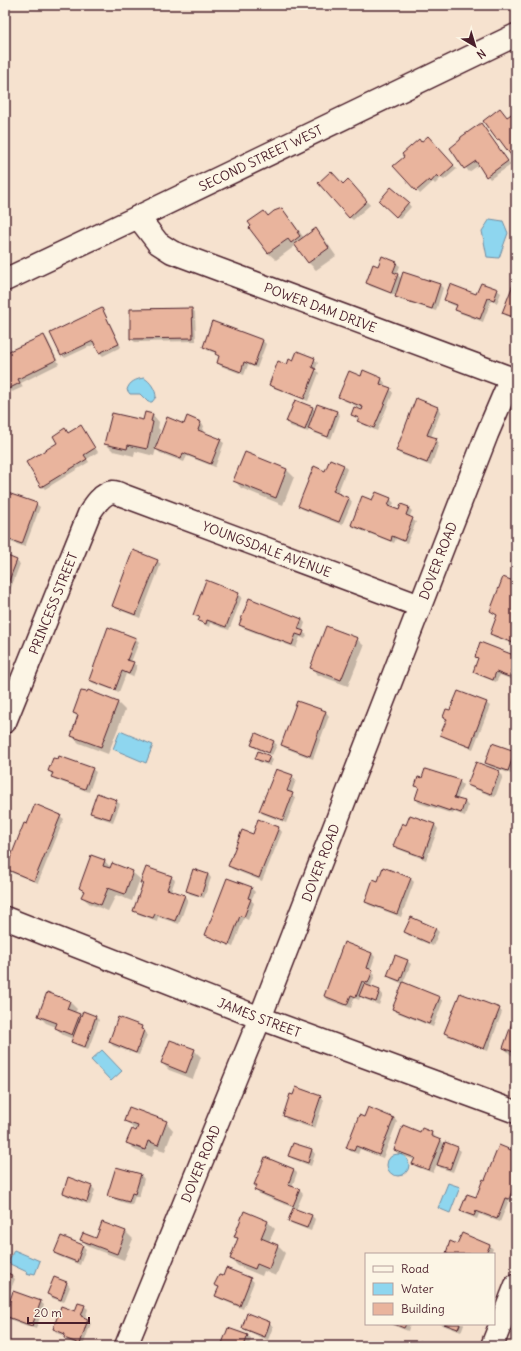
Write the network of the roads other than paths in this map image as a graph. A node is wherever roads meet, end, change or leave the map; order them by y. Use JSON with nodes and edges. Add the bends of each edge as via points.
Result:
{"nodes":[{"id":1,"x":516,"y":35,"type":"edge"},
{"id":2,"x":138,"y":217,"type":"junction"},
{"id":3,"x":5,"y":280,"type":"edge"},
{"id":4,"x":513,"y":379,"type":"edge"},
{"id":5,"x":113,"y":492,"type":"joint"},
{"id":6,"x":420,"y":606,"type":"junction"},
{"id":7,"x":5,"y":722,"type":"edge"},
{"id":8,"x":5,"y":918,"type":"edge"},
{"id":9,"x":260,"y":1018,"type":"junction"},
{"id":10,"x":516,"y":1112,"type":"edge"},
{"id":11,"x":516,"y":1284,"type":"edge"},
{"id":12,"x":126,"y":1346,"type":"edge"},
{"id":13,"x":492,"y":1346,"type":"edge"}],
"edges":[{"from":1,"to":2,"type":"street","name":"SECOND STREET WEST"},
{"from":2,"to":3,"type":"street","name":"SECOND STREET WEST"},
{"from":2,"to":4,"type":"street","name":"POWER DAM DRIVE","via":[[158,244],[172,252]]},
{"from":4,"to":6,"type":"street","name":"DOVER ROAD"},
{"from":5,"to":6,"type":"street","name":"YOUNGSDALE AVENUE"},
{"from":5,"to":7,"type":"street","name":"PRINCESS STREET","via":[[104,496],[89,514]]},
{"from":6,"to":9,"type":"street","name":"DOVER ROAD"},
{"from":8,"to":9,"type":"street","name":"JAMES STREET"},
{"from":9,"to":10,"type":"street","name":"JAMES STREET"},
{"from":9,"to":12,"type":"street","name":"DOVER ROAD"},
{"from":11,"to":13,"type":"street"}]}
